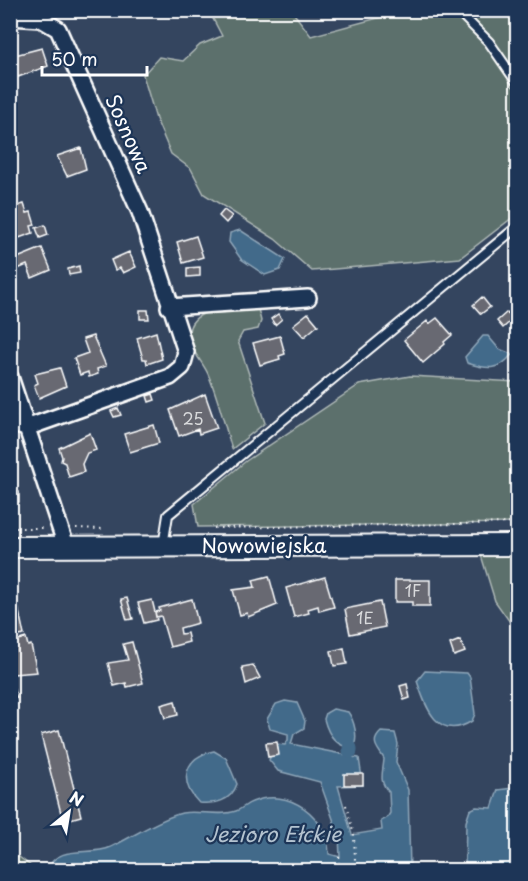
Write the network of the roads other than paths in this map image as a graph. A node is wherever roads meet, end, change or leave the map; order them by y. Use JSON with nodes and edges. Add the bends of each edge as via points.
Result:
{"nodes":[{"id":1,"x":458,"y":10,"type":"edge"},
{"id":2,"x":10,"y":17,"type":"edge"},
{"id":3,"x":518,"y":84,"type":"edge"},
{"id":4,"x":518,"y":226,"type":"edge"},
{"id":5,"x":308,"y":298,"type":"dead end"},
{"id":6,"x":169,"y":307,"type":"junction"},
{"id":7,"x":10,"y":377,"type":"edge"},
{"id":8,"x":10,"y":423,"type":"edge"},
{"id":9,"x":26,"y":428,"type":"junction"},
{"id":10,"x":63,"y":537,"type":"junction"},
{"id":11,"x":518,"y":545,"type":"edge"},
{"id":12,"x":163,"y":546,"type":"junction"},
{"id":13,"x":10,"y":547,"type":"edge"}],
"edges":[{"from":1,"to":3,"type":"lane","via":[[489,42]]},
{"from":2,"to":6,"type":"street","name":"Sosnowa","via":[[41,20],[58,29],[140,213]]},
{"from":4,"to":12,"type":"lane","via":[[168,515]]},
{"from":5,"to":6,"type":"street"},
{"from":6,"to":9,"type":"street","name":"Sosnowa","via":[[186,352],[182,367],[170,378]]},
{"from":7,"to":9,"type":"street"},
{"from":8,"to":9,"type":"street"},
{"from":9,"to":10,"type":"street"},
{"from":10,"to":12,"type":"street","name":"Nowowiejska"},
{"from":10,"to":13,"type":"street","name":"Nowowiejska"},
{"from":11,"to":12,"type":"street","name":"Nowowiejska"}]}
